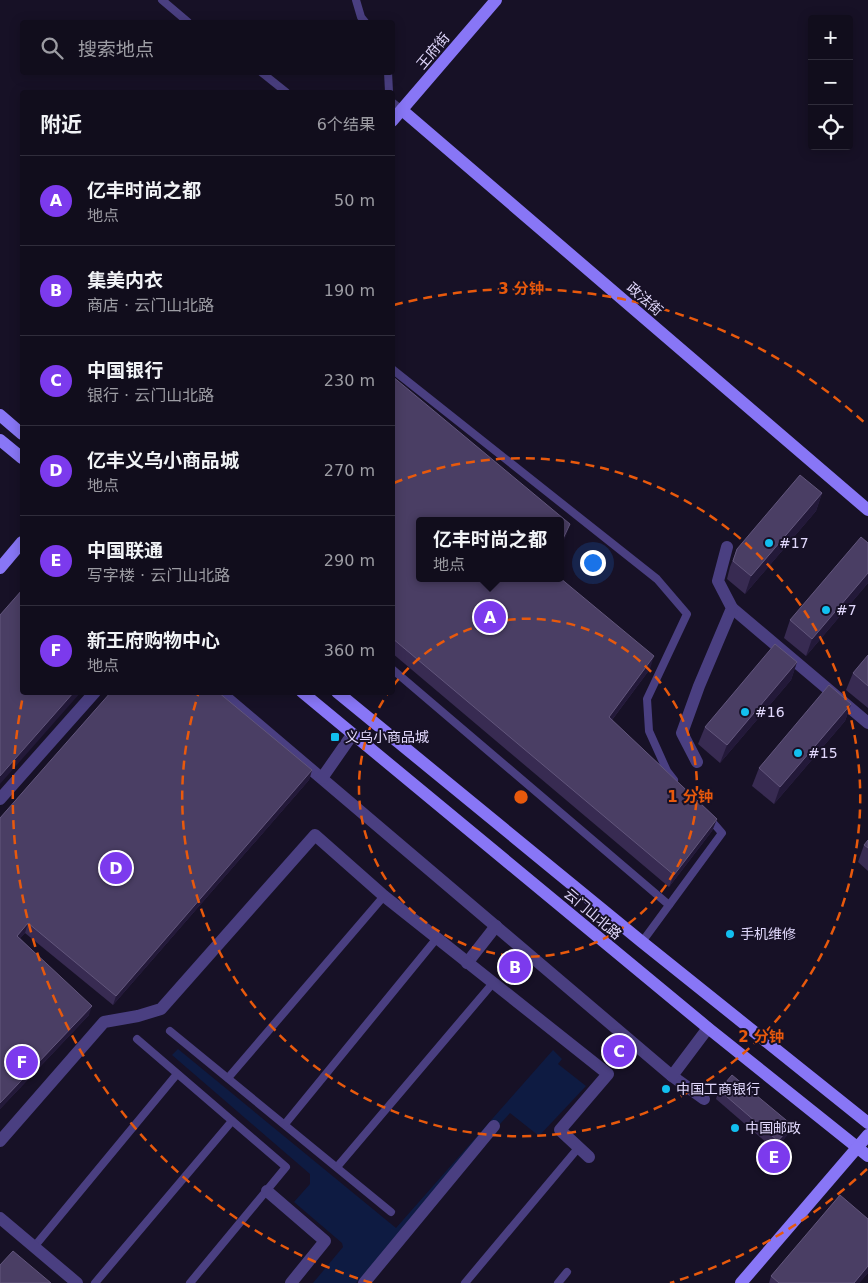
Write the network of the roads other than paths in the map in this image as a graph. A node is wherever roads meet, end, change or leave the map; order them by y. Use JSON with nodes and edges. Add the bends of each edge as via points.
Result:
{"nodes":[{"id":1,"x":162,"y":0,"type":"edge"},
{"id":2,"x":356,"y":0,"type":"edge"},
{"id":3,"x":496,"y":0,"type":"edge"},
{"id":4,"x":186,"y":20,"type":"edge"},
{"id":5,"x":363,"y":20,"type":"edge"},
{"id":6,"x":266,"y":75,"type":"edge"},
{"id":7,"x":388,"y":75,"type":"edge"},
{"id":8,"x":284,"y":90,"type":"edge"},
{"id":9,"x":389,"y":90,"type":"edge"},
{"id":10,"x":397,"y":106,"type":"edge"},
{"id":11,"x":395,"y":371,"type":"edge"},
{"id":12,"x":0,"y":415,"type":"edge"},
{"id":13,"x":20,"y":432,"type":"edge"},
{"id":14,"x":0,"y":440,"type":"edge"},
{"id":15,"x":20,"y":456,"type":"edge"},
{"id":16,"x":868,"y":510,"type":"edge"},
{"id":17,"x":20,"y":544,"type":"edge"},
{"id":18,"x":727,"y":547,"type":"dead end"},
{"id":19,"x":0,"y":568,"type":"edge"},
{"id":20,"x":732,"y":608,"type":"junction"},
{"id":21,"x":395,"y":672,"type":"edge"},
{"id":22,"x":92,"y":695,"type":"edge"},
{"id":23,"x":224,"y":695,"type":"edge"},
{"id":24,"x":305,"y":695,"type":"edge"},
{"id":25,"x":341,"y":695,"type":"edge"},
{"id":26,"x":868,"y":723,"type":"edge"},
{"id":27,"x":352,"y":735,"type":"junction"},
{"id":28,"x":697,"y":762,"type":"dead end"},
{"id":29,"x":322,"y":778,"type":"junction"},
{"id":30,"x":679,"y":785,"type":"edge"},
{"id":31,"x":0,"y":799,"type":"edge"},
{"id":32,"x":704,"y":813,"type":"edge"},
{"id":33,"x":384,"y":896,"type":"junction"},
{"id":34,"x":670,"y":905,"type":"junction"},
{"id":35,"x":496,"y":926,"type":"junction"},
{"id":36,"x":437,"y":938,"type":"junction"},
{"id":37,"x":642,"y":942,"type":"junction"},
{"id":38,"x":467,"y":963,"type":"junction"},
{"id":39,"x":493,"y":983,"type":"junction"},
{"id":40,"x":708,"y":1028,"type":"junction"},
{"id":41,"x":170,"y":1031,"type":"dead end"},
{"id":42,"x":137,"y":1039,"type":"dead end"},
{"id":43,"x":178,"y":1074,"type":"junction"},
{"id":44,"x":672,"y":1076,"type":"junction"},
{"id":45,"x":228,"y":1078,"type":"junction"},
{"id":46,"x":704,"y":1100,"type":"dead end"},
{"id":47,"x":232,"y":1121,"type":"junction"},
{"id":48,"x":868,"y":1123,"type":"edge"},
{"id":49,"x":285,"y":1124,"type":"junction"},
{"id":50,"x":494,"y":1126,"type":"dead end"},
{"id":51,"x":868,"y":1135,"type":"edge"},
{"id":52,"x":0,"y":1141,"type":"edge"},
{"id":53,"x":578,"y":1147,"type":"junction"},
{"id":54,"x":857,"y":1147,"type":"junction"},
{"id":55,"x":868,"y":1156,"type":"edge"},
{"id":56,"x":589,"y":1157,"type":"dead end"},
{"id":57,"x":337,"y":1167,"type":"junction"},
{"id":58,"x":267,"y":1190,"type":"junction"},
{"id":59,"x":391,"y":1212,"type":"dead end"},
{"id":60,"x":0,"y":1218,"type":"edge"},
{"id":61,"x":34,"y":1247,"type":"junction"},
{"id":62,"x":568,"y":1272,"type":"dead end"},
{"id":63,"x":77,"y":1283,"type":"edge"},
{"id":64,"x":95,"y":1283,"type":"edge"},
{"id":65,"x":190,"y":1283,"type":"edge"},
{"id":66,"x":291,"y":1283,"type":"edge"},
{"id":67,"x":364,"y":1283,"type":"edge"},
{"id":68,"x":466,"y":1283,"type":"edge"},
{"id":69,"x":558,"y":1283,"type":"edge"},
{"id":70,"x":741,"y":1283,"type":"edge"}],
"edges":[{"from":1,"to":4,"type":"lane"},
{"from":2,"to":5,"type":"lane"},
{"from":3,"to":10,"type":"main road","name":"王府街"},
{"from":6,"to":8,"type":"lane"},
{"from":7,"to":9,"type":"lane"},
{"from":10,"to":16,"type":"main road","name":"政法街"},
{"from":11,"to":30,"type":"lane","via":[[658,579],[687,614],[647,699],[649,731],[667,772]]},
{"from":12,"to":13,"type":"main road"},
{"from":14,"to":15,"type":"main road"},
{"from":17,"to":19,"type":"main road"},
{"from":18,"to":20,"type":"street","via":[[718,581]]},
{"from":20,"to":26,"type":"street"},
{"from":20,"to":28,"type":"street","via":[[682,733]]},
{"from":21,"to":34,"type":"lane"},
{"from":22,"to":31,"type":"street"},
{"from":23,"to":29,"type":"street"},
{"from":24,"to":27,"type":"main road","name":"云门山北路"},
{"from":25,"to":37,"type":"main road","name":"云门山北路"},
{"from":27,"to":29,"type":"street"},
{"from":27,"to":40,"type":"main road","name":"云门山北路"},
{"from":29,"to":35,"type":"street"},
{"from":32,"to":34,"type":"lane","via":[[722,833]]},
{"from":33,"to":36,"type":"street"},
{"from":33,"to":45,"type":"lane"},
{"from":33,"to":52,"type":"street","via":[[316,835],[161,1009],[104,1022]]},
{"from":34,"to":37,"type":"lane"},
{"from":35,"to":38,"type":"street"},
{"from":35,"to":44,"type":"street"},
{"from":36,"to":38,"type":"street"},
{"from":36,"to":49,"type":"lane"},
{"from":37,"to":48,"type":"main road","name":"云门山北路"},
{"from":38,"to":39,"type":"street"},
{"from":39,"to":53,"type":"street","via":[[608,1074],[560,1130]]},
{"from":39,"to":57,"type":"lane"},
{"from":40,"to":44,"type":"street"},
{"from":40,"to":54,"type":"main road","name":"云门山北路"},
{"from":41,"to":45,"type":"lane"},
{"from":42,"to":43,"type":"lane"},
{"from":43,"to":47,"type":"lane"},
{"from":43,"to":61,"type":"lane"},
{"from":44,"to":46,"type":"street"},
{"from":45,"to":49,"type":"lane"},
{"from":47,"to":58,"type":"lane","via":[[286,1167]]},
{"from":47,"to":64,"type":"lane"},
{"from":49,"to":57,"type":"lane"},
{"from":50,"to":67,"type":"street"},
{"from":51,"to":54,"type":"main road"},
{"from":53,"to":56,"type":"street"},
{"from":53,"to":68,"type":"lane"},
{"from":54,"to":55,"type":"main road","name":"云门山北路"},
{"from":54,"to":70,"type":"main road"},
{"from":57,"to":59,"type":"lane"},
{"from":58,"to":65,"type":"lane"},
{"from":58,"to":66,"type":"street","via":[[325,1241]]},
{"from":60,"to":61,"type":"street"},
{"from":61,"to":63,"type":"street"},
{"from":62,"to":69,"type":"lane"}]}
